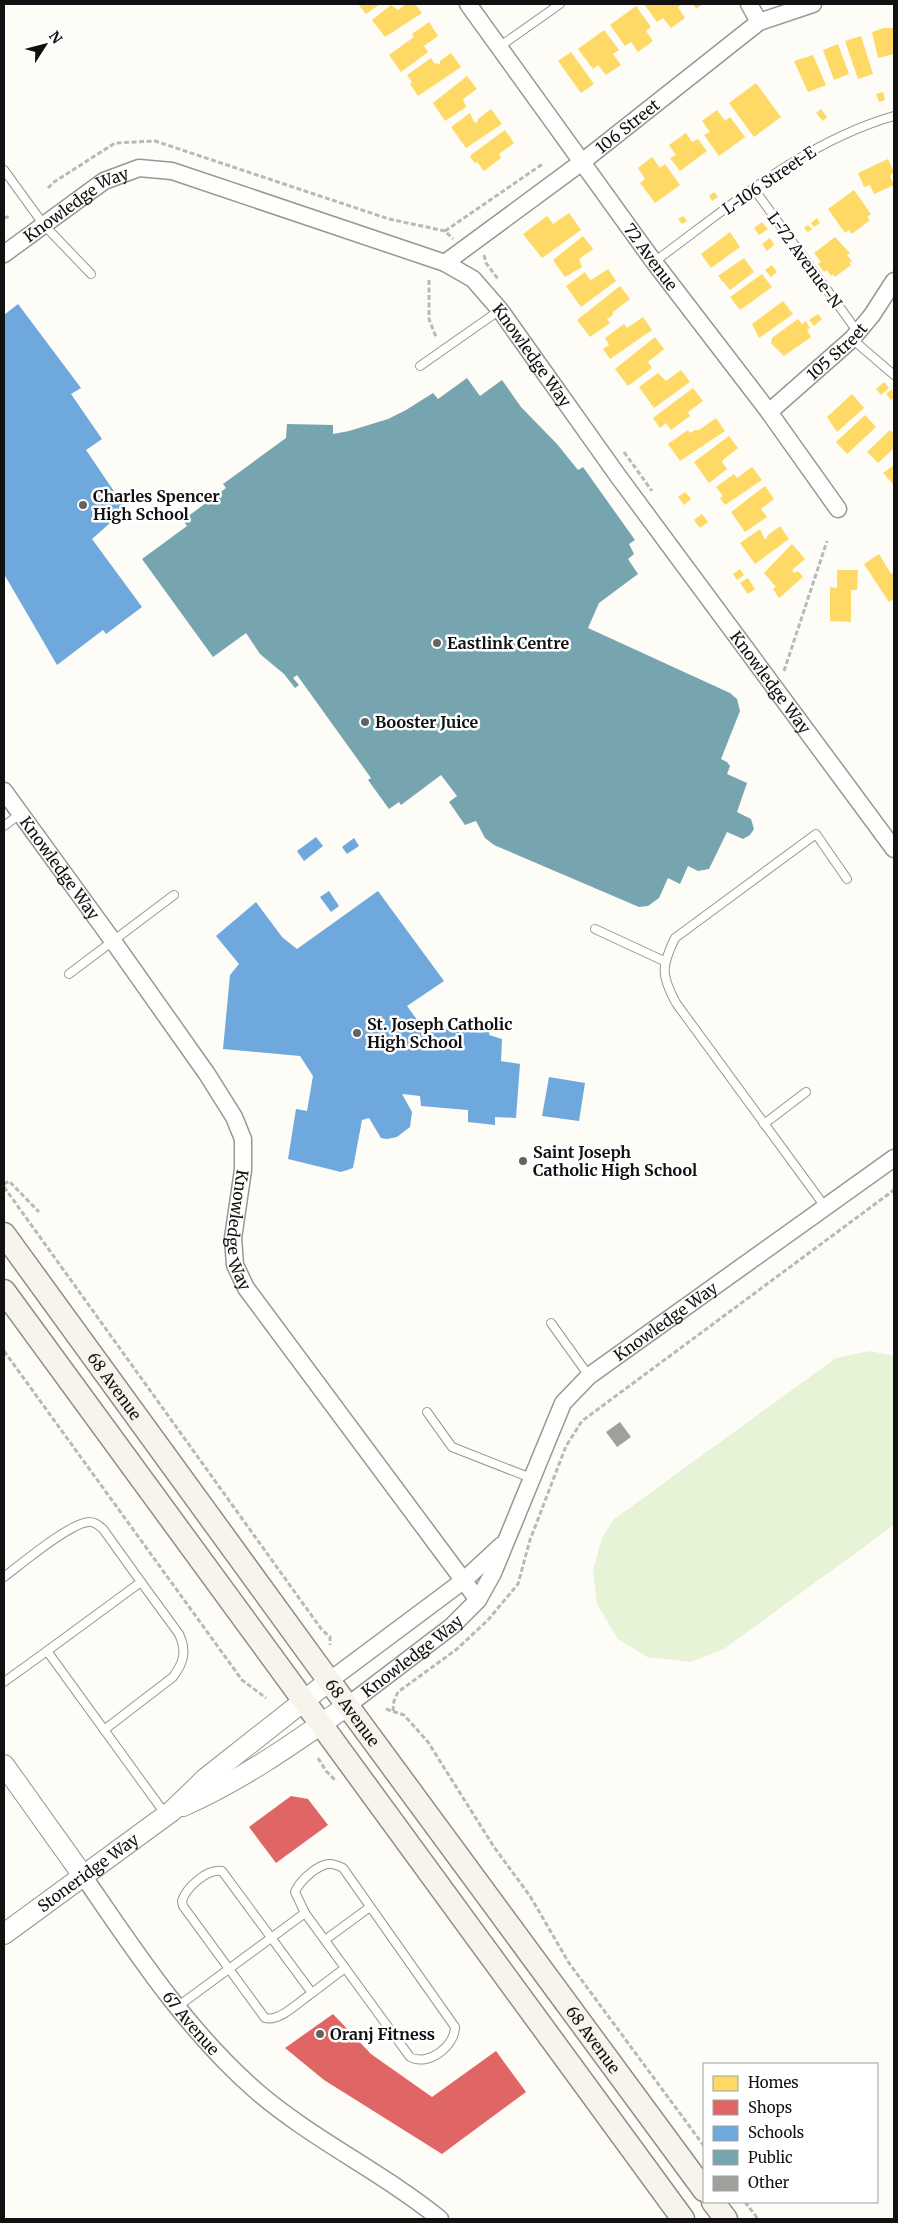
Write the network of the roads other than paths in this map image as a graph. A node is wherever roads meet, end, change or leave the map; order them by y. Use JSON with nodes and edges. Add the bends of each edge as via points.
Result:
{"nodes":[{"id":1,"x":468,"y":4,"type":"edge"},
{"id":2,"x":560,"y":4,"type":"edge"},
{"id":3,"x":749,"y":4,"type":"edge"},
{"id":4,"x":814,"y":4,"type":"edge"},
{"id":5,"x":759,"y":22,"type":"junction"},
{"id":6,"x":500,"y":47,"type":"junction"},
{"id":7,"x":894,"y":116,"type":"edge"},
{"id":8,"x":582,"y":162,"type":"junction"},
{"id":9,"x":4,"y":170,"type":"edge"},
{"id":10,"x":754,"y":189,"type":"junction"},
{"id":11,"x":44,"y":225,"type":"junction"},
{"id":12,"x":4,"y":254,"type":"edge"},
{"id":13,"x":654,"y":262,"type":"junction"},
{"id":14,"x":445,"y":263,"type":"junction"},
{"id":15,"x":91,"y":274,"type":"dead end"},
{"id":16,"x":894,"y":281,"type":"edge"},
{"id":17,"x":500,"y":310,"type":"junction"},
{"id":18,"x":854,"y":335,"type":"junction"},
{"id":19,"x":420,"y":366,"type":"dead end"},
{"id":20,"x":894,"y":375,"type":"edge"},
{"id":21,"x":769,"y":412,"type":"junction"},
{"id":22,"x":838,"y":508,"type":"dead end"},
{"id":23,"x":4,"y":792,"type":"edge"},
{"id":24,"x":21,"y":813,"type":"junction"},
{"id":25,"x":4,"y":826,"type":"edge"},
{"id":26,"x":894,"y":849,"type":"edge"},
{"id":27,"x":847,"y":879,"type":"dead end"},
{"id":28,"x":174,"y":895,"type":"dead end"},
{"id":29,"x":595,"y":929,"type":"dead end"},
{"id":30,"x":113,"y":941,"type":"junction"},
{"id":31,"x":664,"y":961,"type":"junction"},
{"id":32,"x":69,"y":974,"type":"dead end"},
{"id":33,"x":806,"y":1092,"type":"dead end"},
{"id":34,"x":764,"y":1124,"type":"junction"},
{"id":35,"x":894,"y":1158,"type":"edge"},
{"id":36,"x":826,"y":1208,"type":"junction"},
{"id":37,"x":4,"y":1234,"type":"edge"},
{"id":38,"x":4,"y":1291,"type":"edge"},
{"id":39,"x":551,"y":1323,"type":"dead end"},
{"id":40,"x":589,"y":1376,"type":"junction"},
{"id":41,"x":427,"y":1412,"type":"dead end"},
{"id":42,"x":532,"y":1478,"type":"junction"},
{"id":43,"x":506,"y":1542,"type":"junction"},
{"id":44,"x":4,"y":1577,"type":"edge"},
{"id":45,"x":463,"y":1581,"type":"junction"},
{"id":46,"x":141,"y":1582,"type":"junction"},
{"id":47,"x":478,"y":1600,"type":"junction"},
{"id":48,"x":47,"y":1651,"type":"junction"},
{"id":49,"x":330,"y":1681,"type":"junction"},
{"id":50,"x":4,"y":1682,"type":"edge"},
{"id":51,"x":303,"y":1702,"type":"junction"},
{"id":52,"x":347,"y":1706,"type":"junction"},
{"id":53,"x":320,"y":1725,"type":"junction"},
{"id":54,"x":104,"y":1730,"type":"junction"},
{"id":55,"x":4,"y":1765,"type":"edge"},
{"id":56,"x":169,"y":1813,"type":"junction"},
{"id":57,"x":84,"y":1877,"type":"junction"},
{"id":58,"x":370,"y":1907,"type":"junction"},
{"id":59,"x":305,"y":1913,"type":"junction"},
{"id":60,"x":4,"y":1934,"type":"edge"},
{"id":61,"x":271,"y":1938,"type":"junction"},
{"id":62,"x":325,"y":1940,"type":"junction"},
{"id":63,"x":230,"y":1968,"type":"junction"},
{"id":64,"x":345,"y":1968,"type":"junction"},
{"id":65,"x":312,"y":1993,"type":"junction"},
{"id":66,"x":177,"y":2007,"type":"junction"},
{"id":67,"x":703,"y":2189,"type":"edge"},
{"id":68,"x":714,"y":2203,"type":"edge"},
{"id":69,"x":440,"y":2219,"type":"edge"},
{"id":70,"x":684,"y":2219,"type":"edge"},
{"id":71,"x":726,"y":2219,"type":"edge"}],
"edges":[{"from":1,"to":6,"type":"street","name":"72 Avenue"},
{"from":2,"to":6,"type":"lane"},
{"from":3,"to":5,"type":"street"},
{"from":4,"to":5,"type":"street","name":"106 Street"},
{"from":5,"to":8,"type":"street","name":"106 Street"},
{"from":6,"to":8,"type":"street","name":"72 Avenue"},
{"from":7,"to":10,"type":"lane","name":"L-106 Street-E","via":[[865,124],[806,152]]},
{"from":8,"to":13,"type":"street","name":"72 Avenue"},
{"from":8,"to":14,"type":"street","name":"106 Street"},
{"from":9,"to":11,"type":"lane"},
{"from":10,"to":13,"type":"lane","name":"L-106 Street-E"},
{"from":10,"to":18,"type":"lane","name":"L-72 Avenue-N"},
{"from":11,"to":12,"type":"street","name":"Knowledge Way"},
{"from":11,"to":14,"type":"street","name":"Knowledge Way","via":[[104,181],[139,168],[172,171]]},
{"from":11,"to":15,"type":"lane"},
{"from":13,"to":21,"type":"street","name":"72 Avenue"},
{"from":14,"to":17,"type":"street","name":"Knowledge Way","via":[[473,279]]},
{"from":16,"to":18,"type":"street","name":"105 Street","via":[[872,315]]},
{"from":17,"to":19,"type":"lane"},
{"from":17,"to":26,"type":"street","name":"Knowledge Way","via":[[618,476]]},
{"from":18,"to":20,"type":"lane","name":"L-72 Avenue-N"},
{"from":18,"to":21,"type":"street","name":"105 Street"},
{"from":21,"to":22,"type":"street","name":"72 Avenue"},
{"from":23,"to":24,"type":"street","name":"Knowledge Way"},
{"from":24,"to":25,"type":"lane"},
{"from":24,"to":30,"type":"street","name":"Knowledge Way"},
{"from":27,"to":31,"type":"lane","via":[[816,834],[675,938]]},
{"from":28,"to":30,"type":"lane"},
{"from":29,"to":31,"type":"lane"},
{"from":30,"to":32,"type":"lane"},
{"from":30,"to":45,"type":"street","name":"Knowledge Way","via":[[208,1074],[234,1117],[243,1139],[243,1170],[233,1238],[235,1265],[246,1288]]},
{"from":31,"to":34,"type":"lane","via":[[666,984],[676,1003]]},
{"from":33,"to":34,"type":"lane"},
{"from":34,"to":36,"type":"lane"},
{"from":35,"to":36,"type":"street","name":"Knowledge Way"},
{"from":36,"to":40,"type":"street","name":"Knowledge Way"},
{"from":37,"to":49,"type":"main road","name":"68 Avenue"},
{"from":38,"to":51,"type":"main road","name":"68 Avenue"},
{"from":39,"to":40,"type":"lane"},
{"from":40,"to":42,"type":"street","name":"Knowledge Way","via":[[563,1403]]},
{"from":41,"to":42,"type":"lane","via":[[452,1447]]},
{"from":42,"to":43,"type":"street","name":"Knowledge Way"},
{"from":43,"to":45,"type":"street","name":"Knowledge Way"},
{"from":43,"to":47,"type":"street","name":"Knowledge Way"},
{"from":44,"to":46,"type":"lane","via":[[71,1528],[89,1521],[103,1529]]},
{"from":45,"to":47,"type":"street","name":"Knowledge Way"},
{"from":45,"to":49,"type":"street","name":"Knowledge Way"},
{"from":46,"to":48,"type":"lane"},
{"from":46,"to":54,"type":"lane","via":[[178,1634],[185,1656],[174,1677]]},
{"from":47,"to":52,"type":"street","name":"Knowledge Way","via":[[452,1626]]},
{"from":48,"to":50,"type":"lane"},
{"from":48,"to":54,"type":"lane"},
{"from":49,"to":51,"type":"street","name":"Knowledge Way"},
{"from":49,"to":52,"type":"main road","name":"68 Avenue"},
{"from":51,"to":53,"type":"main road","name":"68 Avenue"},
{"from":51,"to":56,"type":"street","name":"Stoneridge Way","via":[[206,1778]]},
{"from":52,"to":53,"type":"street","name":"Knowledge Way"},
{"from":52,"to":67,"type":"main road","name":"68 Avenue"},
{"from":53,"to":56,"type":"street","name":"Stoneridge Way","via":[[218,1790]]},
{"from":53,"to":70,"type":"main road","name":"68 Avenue"},
{"from":54,"to":56,"type":"lane"},
{"from":55,"to":57,"type":"street","name":"67 Avenue"},
{"from":56,"to":57,"type":"street","name":"Stoneridge Way"},
{"from":57,"to":60,"type":"street","name":"Stoneridge Way"},
{"from":57,"to":66,"type":"street","name":"67 Avenue"},
{"from":58,"to":59,"type":"lane","via":[[342,1868],[324,1864],[298,1884],[295,1892]]},
{"from":58,"to":62,"type":"lane"},
{"from":58,"to":64,"type":"lane","via":[[455,2028],[451,2043],[426,2060],[410,2057]]},
{"from":59,"to":61,"type":"lane"},
{"from":59,"to":62,"type":"lane"},
{"from":61,"to":63,"type":"lane"},
{"from":61,"to":63,"type":"lane","via":[[225,1874],[216,1870],[210,1872],[186,1890],[182,1901]]},
{"from":61,"to":65,"type":"lane"},
{"from":62,"to":64,"type":"lane"},
{"from":63,"to":65,"type":"lane","via":[[265,2018],[279,2016]]},
{"from":63,"to":66,"type":"lane"},
{"from":64,"to":65,"type":"lane"},
{"from":66,"to":69,"type":"street","name":"67 Avenue","via":[[224,2061],[262,2096]]},
{"from":68,"to":71,"type":"main road"}]}
